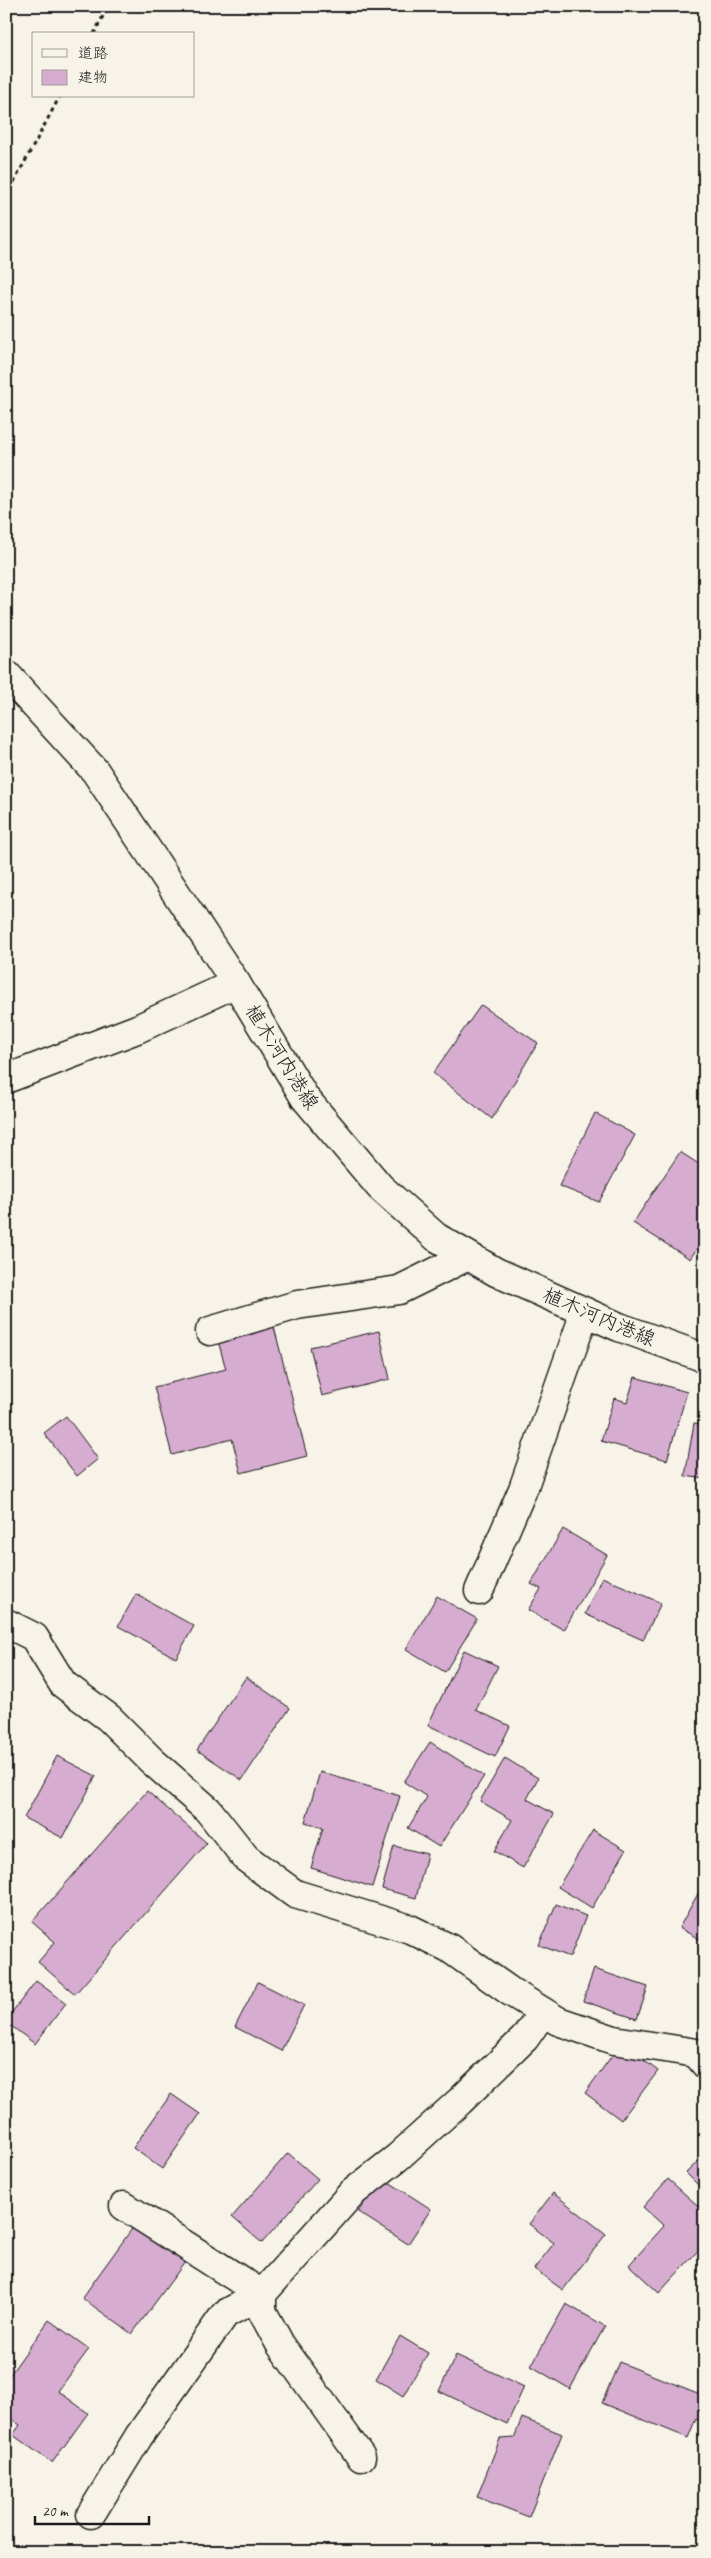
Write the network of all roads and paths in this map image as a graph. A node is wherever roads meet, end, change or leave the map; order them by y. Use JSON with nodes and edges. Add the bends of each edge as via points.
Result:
{"nodes":[{"id":1,"x":108,"y":6,"type":"edge"},
{"id":2,"x":95,"y":32,"type":"edge"},
{"id":3,"x":59,"y":98,"type":"edge"},
{"id":4,"x":6,"y":197,"type":"edge"},
{"id":5,"x":6,"y":674,"type":"edge"},
{"id":6,"x":236,"y":983,"type":"junction"},
{"id":7,"x":6,"y":1079,"type":"edge"},
{"id":8,"x":468,"y":1256,"type":"junction"},
{"id":9,"x":585,"y":1312,"type":"junction"},
{"id":10,"x":210,"y":1332,"type":"dead end"},
{"id":11,"x":705,"y":1358,"type":"edge"},
{"id":12,"x":479,"y":1590,"type":"dead end"},
{"id":13,"x":6,"y":1624,"type":"edge"},
{"id":14,"x":543,"y":2012,"type":"junction"},
{"id":15,"x":702,"y":2053,"type":"edge"},
{"id":16,"x":124,"y":2206,"type":"dead end"},
{"id":17,"x":262,"y":2294,"type":"junction"},
{"id":18,"x":360,"y":2457,"type":"dead end"},
{"id":19,"x":90,"y":2514,"type":"dead end"}],
"edges":[{"from":1,"to":2,"type":"path"},
{"from":3,"to":4,"type":"path"},
{"from":5,"to":6,"type":"street","name":"植木河内港線","via":[[95,771]]},
{"from":6,"to":7,"type":"street","via":[[137,1029]]},
{"from":6,"to":8,"type":"street","name":"植木河内港線","via":[[304,1098],[380,1187],[436,1237]]},
{"from":8,"to":9,"type":"street","name":"植木河内港線"},
{"from":8,"to":10,"type":"street","via":[[399,1290],[297,1305]]},
{"from":9,"to":11,"type":"street","name":"植木河内港線"},
{"from":9,"to":12,"type":"street","via":[[523,1489]]},
{"from":13,"to":14,"type":"street","via":[[34,1637],[63,1684],[109,1718],[208,1810],[246,1858],[295,1894],[410,1929],[441,1944]]},
{"from":14,"to":15,"type":"street","via":[[558,2021],[614,2040]]},
{"from":14,"to":17,"type":"street","via":[[525,2038],[460,2101],[398,2157],[352,2192]]},
{"from":16,"to":17,"type":"street"},
{"from":17,"to":18,"type":"street","via":[[262,2312],[280,2344]]},
{"from":17,"to":19,"type":"street","via":[[225,2314],[139,2436]]}]}
